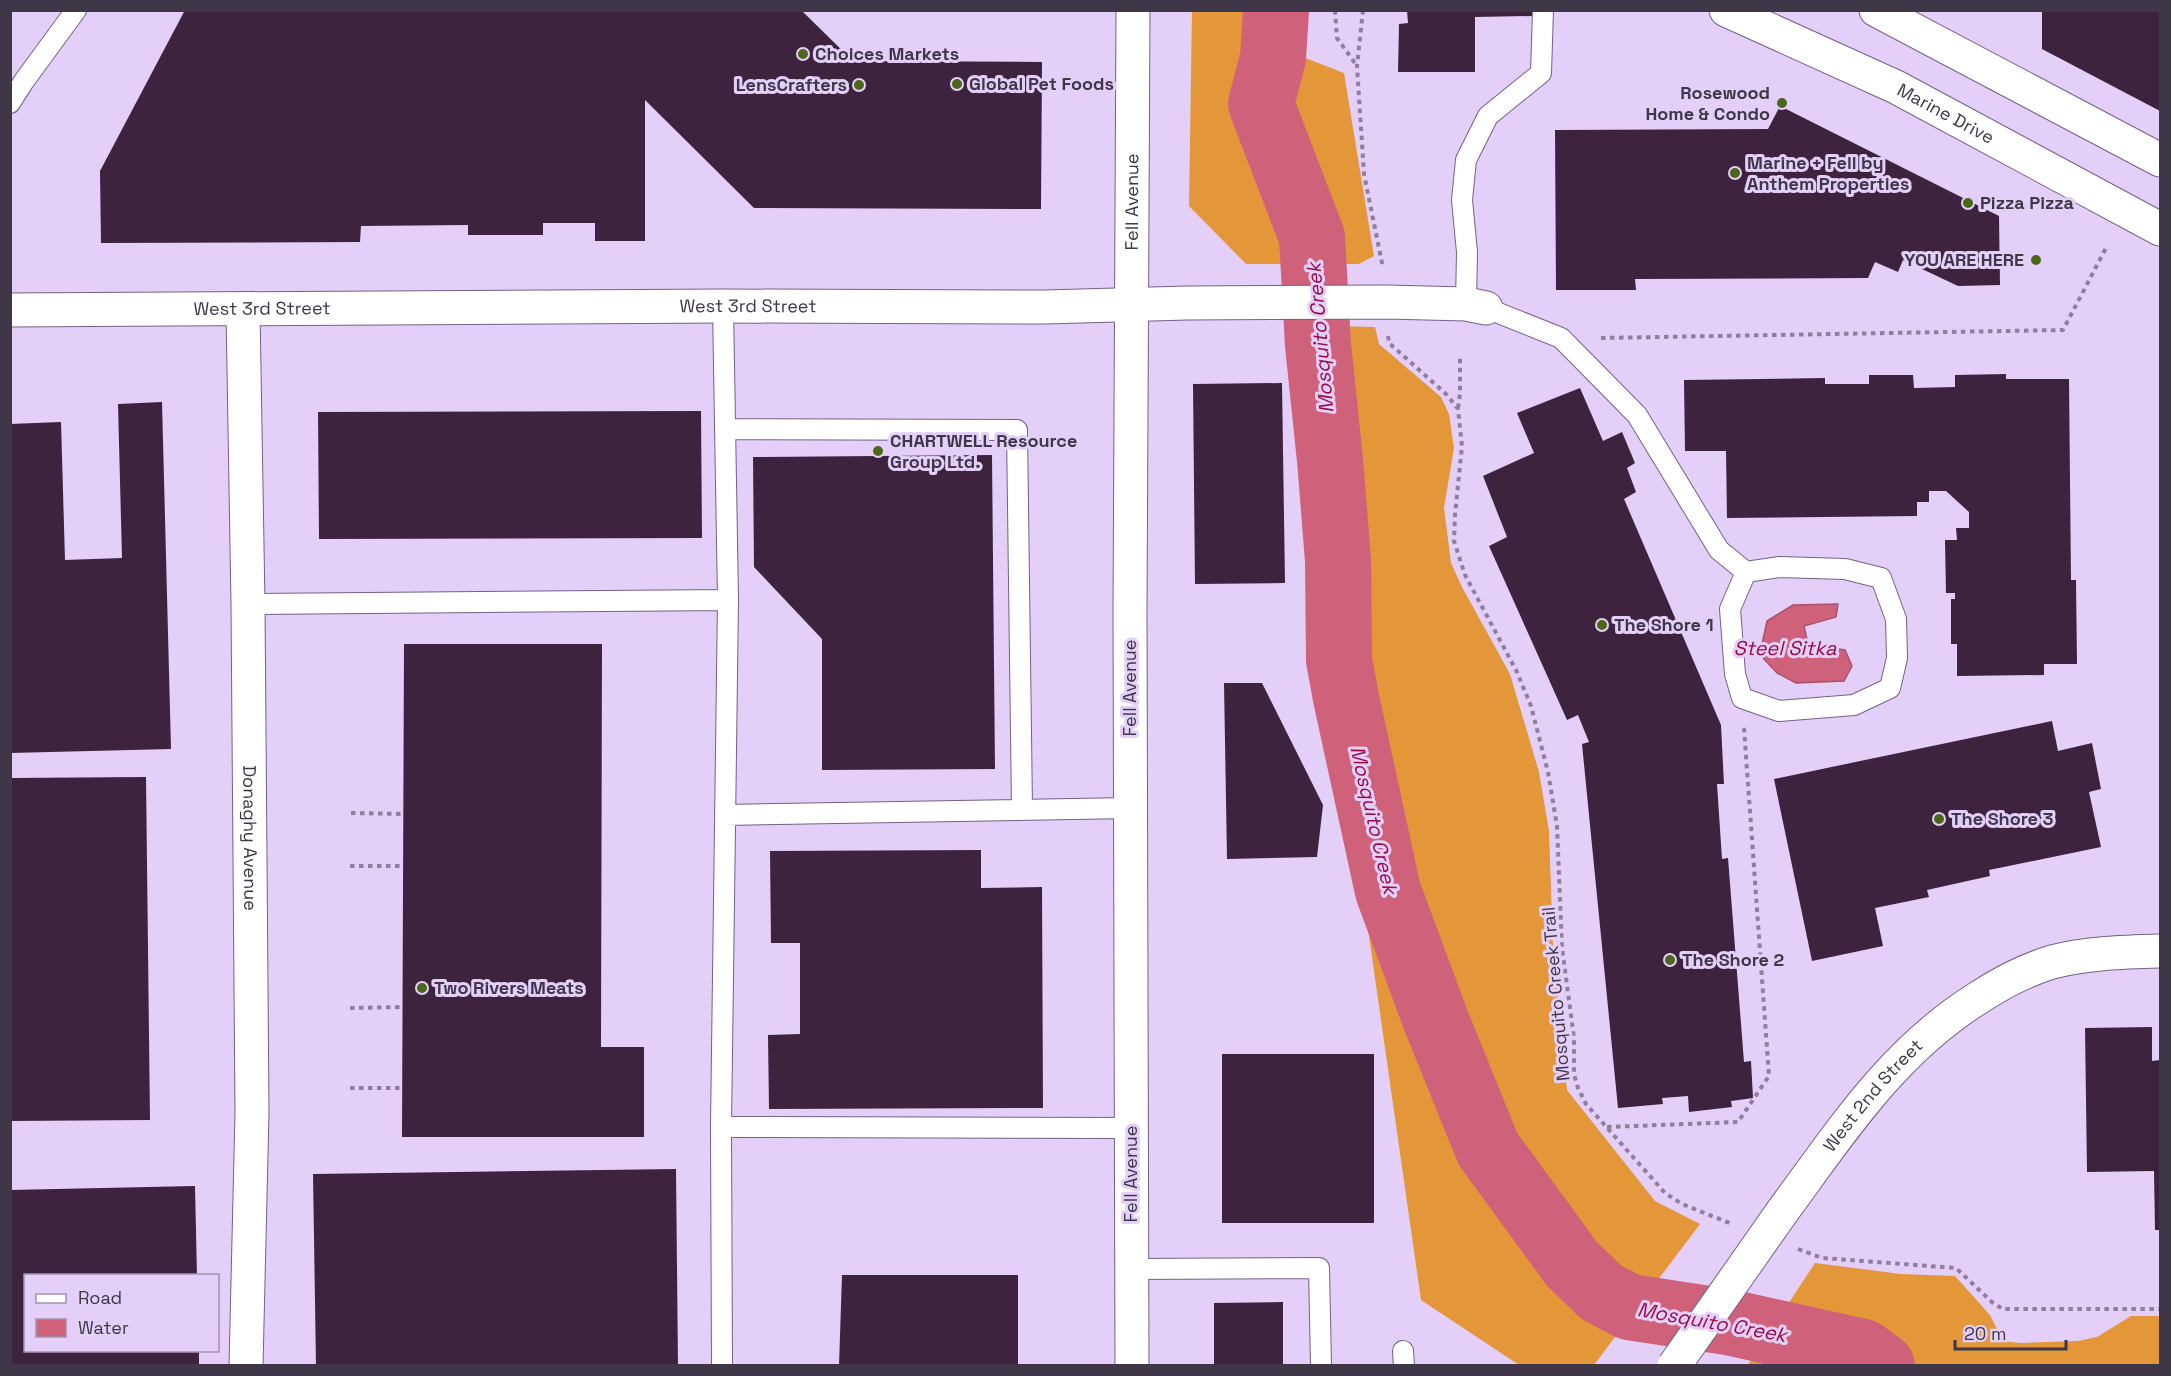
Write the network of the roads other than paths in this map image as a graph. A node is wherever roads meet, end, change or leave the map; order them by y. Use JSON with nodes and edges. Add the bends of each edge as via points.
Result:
{"nodes":[{"id":1,"x":76,"y":10,"type":"edge"},
{"id":2,"x":1133,"y":10,"type":"edge"},
{"id":3,"x":1543,"y":10,"type":"edge"},
{"id":4,"x":1726,"y":10,"type":"edge"},
{"id":5,"x":1876,"y":10,"type":"edge"},
{"id":6,"x":10,"y":103,"type":"edge"},
{"id":7,"x":2160,"y":160,"type":"edge"},
{"id":8,"x":2160,"y":229,"type":"edge"},
{"id":9,"x":1132,"y":305,"type":"junction"},
{"id":10,"x":723,"y":306,"type":"junction"},
{"id":11,"x":1476,"y":306,"type":"junction"},
{"id":12,"x":10,"y":310,"type":"edge"},
{"id":13,"x":243,"y":310,"type":"junction"},
{"id":14,"x":725,"y":429,"type":"junction"},
{"id":15,"x":1746,"y":572,"type":"junction"},
{"id":16,"x":728,"y":600,"type":"junction"},
{"id":17,"x":248,"y":604,"type":"junction"},
{"id":18,"x":1130,"y":808,"type":"junction"},
{"id":19,"x":1022,"y":809,"type":"junction"},
{"id":20,"x":725,"y":815,"type":"junction"},
{"id":21,"x":2160,"y":951,"type":"edge"},
{"id":22,"x":721,"y":1127,"type":"junction"},
{"id":23,"x":1130,"y":1128,"type":"junction"},
{"id":24,"x":1131,"y":1269,"type":"junction"},
{"id":25,"x":246,"y":1365,"type":"edge"},
{"id":26,"x":722,"y":1365,"type":"edge"},
{"id":27,"x":1132,"y":1365,"type":"edge"},
{"id":28,"x":1321,"y":1365,"type":"edge"},
{"id":29,"x":1674,"y":1365,"type":"edge"}],
"edges":[{"from":1,"to":6,"type":"lane"},
{"from":2,"to":9,"type":"main road","name":"Fell Avenue"},
{"from":3,"to":11,"type":"lane","via":[[1541,73],[1488,116],[1466,160],[1462,200]]},
{"from":4,"to":8,"type":"main road","name":"Marine Drive","via":[[1896,87]]},
{"from":5,"to":7,"type":"main road"},
{"from":9,"to":10,"type":"main road","name":"West 3rd Street"},
{"from":9,"to":11,"type":"main road","name":"West 3rd Street"},
{"from":9,"to":18,"type":"main road","name":"Fell Avenue"},
{"from":10,"to":13,"type":"main road","name":"West 3rd Street"},
{"from":10,"to":14,"type":"lane"},
{"from":11,"to":15,"type":"lane","via":[[1561,338],[1636,415],[1719,550]]},
{"from":12,"to":13,"type":"main road","name":"West 3rd Street"},
{"from":13,"to":17,"type":"main road","name":"Donaghy Avenue"},
{"from":14,"to":16,"type":"lane"},
{"from":14,"to":19,"type":"lane","via":[[1017,430]]},
{"from":15,"to":15,"type":"lane","via":[[1780,567],[1845,569],[1881,578],[1896,619],[1897,658],[1890,688],[1854,705],[1779,711],[1743,698],[1735,674],[1730,609]]},
{"from":16,"to":17,"type":"lane"},
{"from":16,"to":20,"type":"lane"},
{"from":17,"to":25,"type":"main road","name":"Donaghy Avenue","via":[[252,1113]]},
{"from":18,"to":19,"type":"lane"},
{"from":18,"to":23,"type":"main road","name":"Fell Avenue"},
{"from":19,"to":20,"type":"lane"},
{"from":20,"to":22,"type":"lane"},
{"from":21,"to":29,"type":"main road","name":"West 2nd Street","bridge":true,"via":[[2085,955],[2051,963],[1995,987],[1951,1015],[1872,1090]]},
{"from":22,"to":23,"type":"lane"},
{"from":22,"to":26,"type":"lane"},
{"from":23,"to":24,"type":"main road","name":"Fell Avenue"},
{"from":24,"to":27,"type":"main road","name":"Fell Avenue"},
{"from":24,"to":28,"type":"lane","via":[[1319,1268]]}]}
